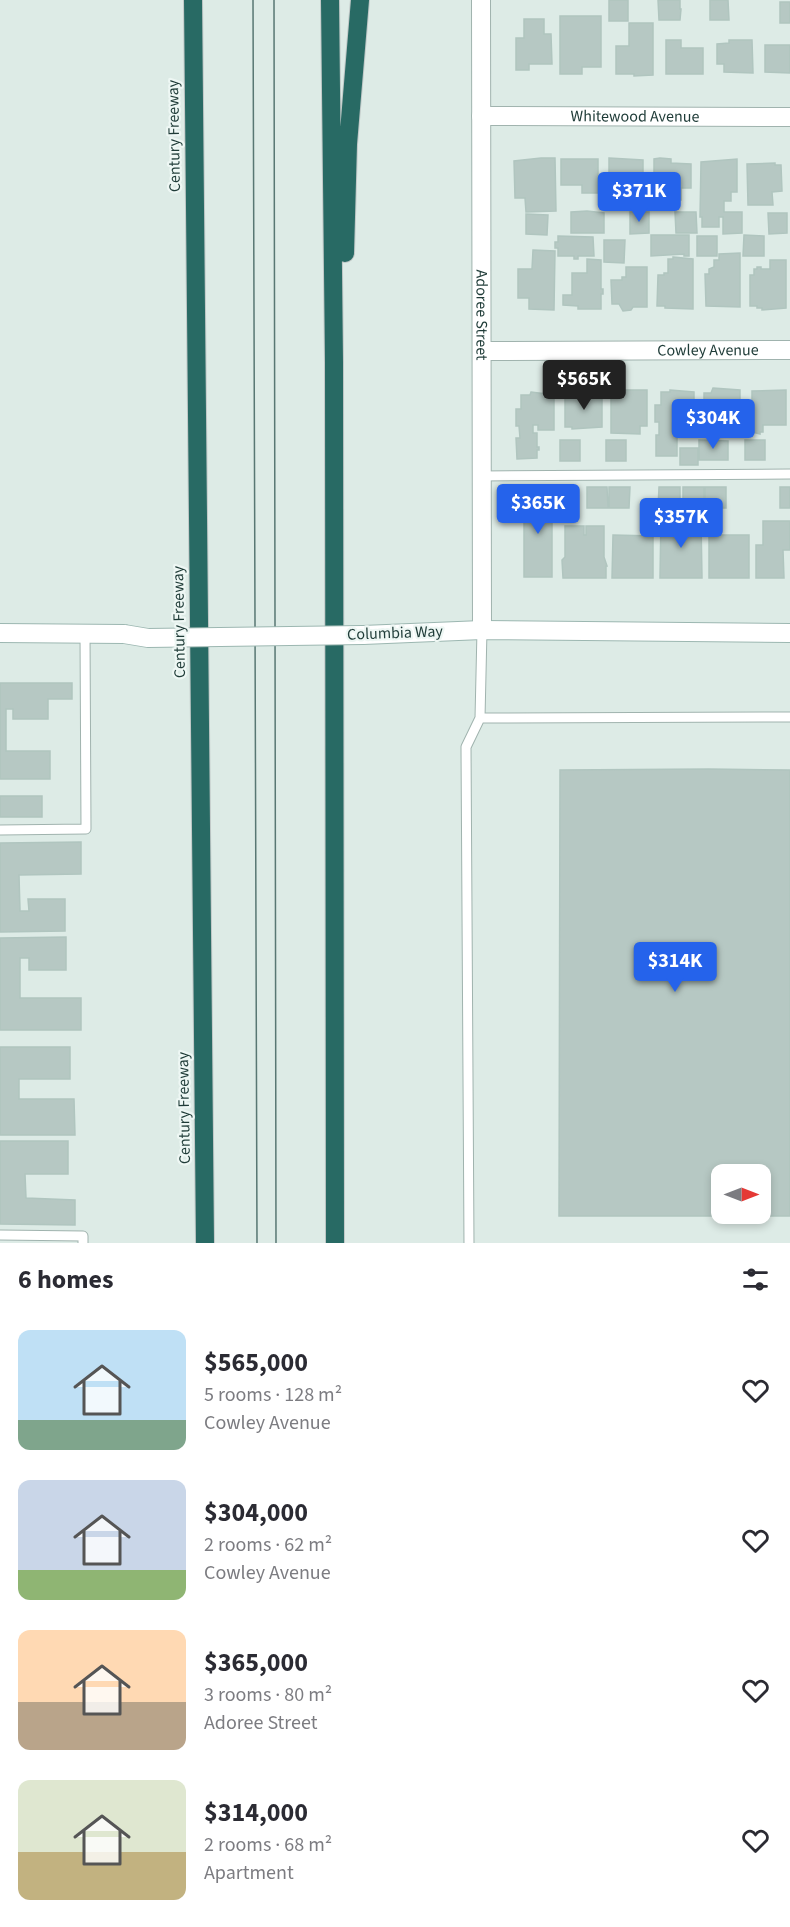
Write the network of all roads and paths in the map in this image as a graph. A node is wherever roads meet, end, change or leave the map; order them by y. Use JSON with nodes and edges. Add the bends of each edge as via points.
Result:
{"nodes":[{"id":1,"x":185,"y":0,"type":"edge"},
{"id":2,"x":193,"y":0,"type":"edge"},
{"id":3,"x":330,"y":0,"type":"edge"},
{"id":4,"x":360,"y":0,"type":"edge"},
{"id":5,"x":481,"y":0,"type":"edge"},
{"id":6,"x":193,"y":63,"type":"junction"},
{"id":7,"x":481,"y":116,"type":"junction"},
{"id":8,"x":790,"y":117,"type":"edge"},
{"id":9,"x":790,"y":350,"type":"edge"},
{"id":10,"x":482,"y":351,"type":"junction"},
{"id":11,"x":334,"y":362,"type":"junction"},
{"id":12,"x":790,"y":474,"type":"edge"},
{"id":13,"x":481,"y":476,"type":"junction"},
{"id":14,"x":482,"y":630,"type":"junction"},
{"id":15,"x":0,"y":633,"type":"edge"},
{"id":16,"x":85,"y":633,"type":"junction"},
{"id":17,"x":790,"y":633,"type":"edge"},
{"id":18,"x":790,"y":717,"type":"edge"},
{"id":19,"x":480,"y":718,"type":"junction"},
{"id":20,"x":0,"y":830,"type":"edge"},
{"id":21,"x":0,"y":1235,"type":"edge"},
{"id":22,"x":83,"y":1243,"type":"edge"},
{"id":23,"x":205,"y":1243,"type":"edge"},
{"id":24,"x":335,"y":1243,"type":"edge"},
{"id":25,"x":469,"y":1243,"type":"edge"}],
"edges":[{"from":1,"to":6,"type":"highway"},
{"from":2,"to":6,"type":"highway","name":"Century Freeway"},
{"from":3,"to":11,"type":"highway"},
{"from":4,"to":11,"type":"highway","via":[[348,144],[342,319]]},
{"from":5,"to":7,"type":"street","name":"Adoree Street"},
{"from":6,"to":23,"type":"highway","name":"Century Freeway"},
{"from":7,"to":8,"type":"street","name":"Whitewood Avenue"},
{"from":7,"to":10,"type":"street","name":"Adoree Street"},
{"from":9,"to":10,"type":"street","name":"Cowley Avenue"},
{"from":10,"to":13,"type":"street","name":"Adoree Street"},
{"from":11,"to":24,"type":"highway"},
{"from":12,"to":13,"type":"lane"},
{"from":13,"to":14,"type":"street","name":"Adoree Street"},
{"from":14,"to":16,"type":"street","name":"Columbia Way","bridge":true,"via":[[148,638]]},
{"from":14,"to":17,"type":"street","name":"Columbia Way"},
{"from":14,"to":19,"type":"lane"},
{"from":15,"to":16,"type":"street","name":"Columbia Way"},
{"from":16,"to":20,"type":"lane","via":[[86,829]]},
{"from":18,"to":19,"type":"lane"},
{"from":19,"to":25,"type":"lane","via":[[466,747]]},
{"from":21,"to":22,"type":"lane","via":[[83,1236]]}]}
